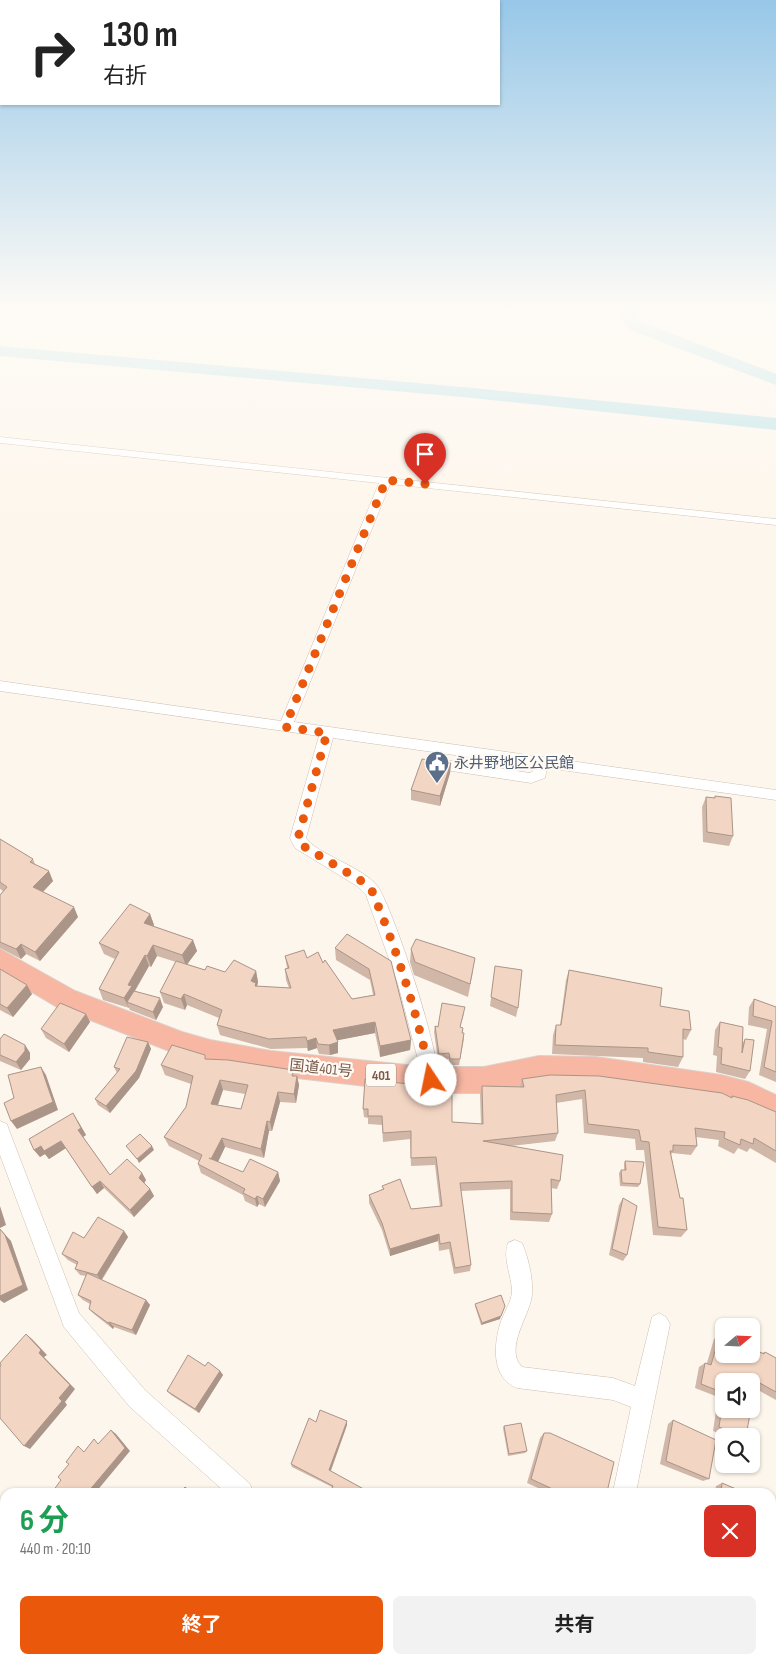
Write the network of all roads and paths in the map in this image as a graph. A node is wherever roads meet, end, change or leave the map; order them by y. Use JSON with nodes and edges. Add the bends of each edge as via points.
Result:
{"nodes":[{"id":1,"x":0,"y":440,"type":"edge"},
{"id":2,"x":386,"y":480,"type":"junction"},
{"id":3,"x":776,"y":522,"type":"edge"},
{"id":4,"x":0,"y":686,"type":"edge"},
{"id":5,"x":285,"y":727,"type":"junction"},
{"id":6,"x":327,"y":733,"type":"junction"},
{"id":7,"x":422,"y":762,"type":"edge"},
{"id":8,"x":540,"y":762,"type":"junction"},
{"id":9,"x":776,"y":795,"type":"edge"},
{"id":10,"x":0,"y":960,"type":"edge"},
{"id":11,"x":431,"y":1080,"type":"junction"},
{"id":12,"x":776,"y":1109,"type":"edge"},
{"id":13,"x":0,"y":1130,"type":"edge"},
{"id":14,"x":515,"y":1250,"type":"dead end"},
{"id":15,"x":659,"y":1324,"type":"dead end"},
{"id":16,"x":642,"y":1400,"type":"junction"},
{"id":17,"x":238,"y":1488,"type":"edge"},
{"id":18,"x":626,"y":1488,"type":"edge"}],
"edges":[{"from":1,"to":2,"type":"street"},
{"from":2,"to":3,"type":"street"},
{"from":2,"to":5,"type":"street"},
{"from":4,"to":5,"type":"street"},
{"from":5,"to":6,"type":"street"},
{"from":6,"to":8,"type":"street"},
{"from":6,"to":11,"type":"street","via":[[298,838],[300,844],[363,882],[372,891],[411,994]]},
{"from":7,"to":8,"type":"street","via":[[531,778],[540,774]]},
{"from":8,"to":9,"type":"street"},
{"from":10,"to":11,"type":"highway","name":"国道401号","number":"401","via":[[66,999],[191,1046],[271,1063]]},
{"from":11,"to":12,"type":"highway","name":"国道401号","number":"401","via":[[484,1080],[539,1069],[596,1070],[721,1088],[748,1095]]},
{"from":13,"to":17,"type":"street","via":[[71,1320],[137,1398]]},
{"from":14,"to":16,"type":"street","via":[[522,1294],[507,1343],[506,1360],[511,1373],[517,1377],[613,1389]]},
{"from":15,"to":16,"type":"street"},
{"from":16,"to":18,"type":"street"}]}
